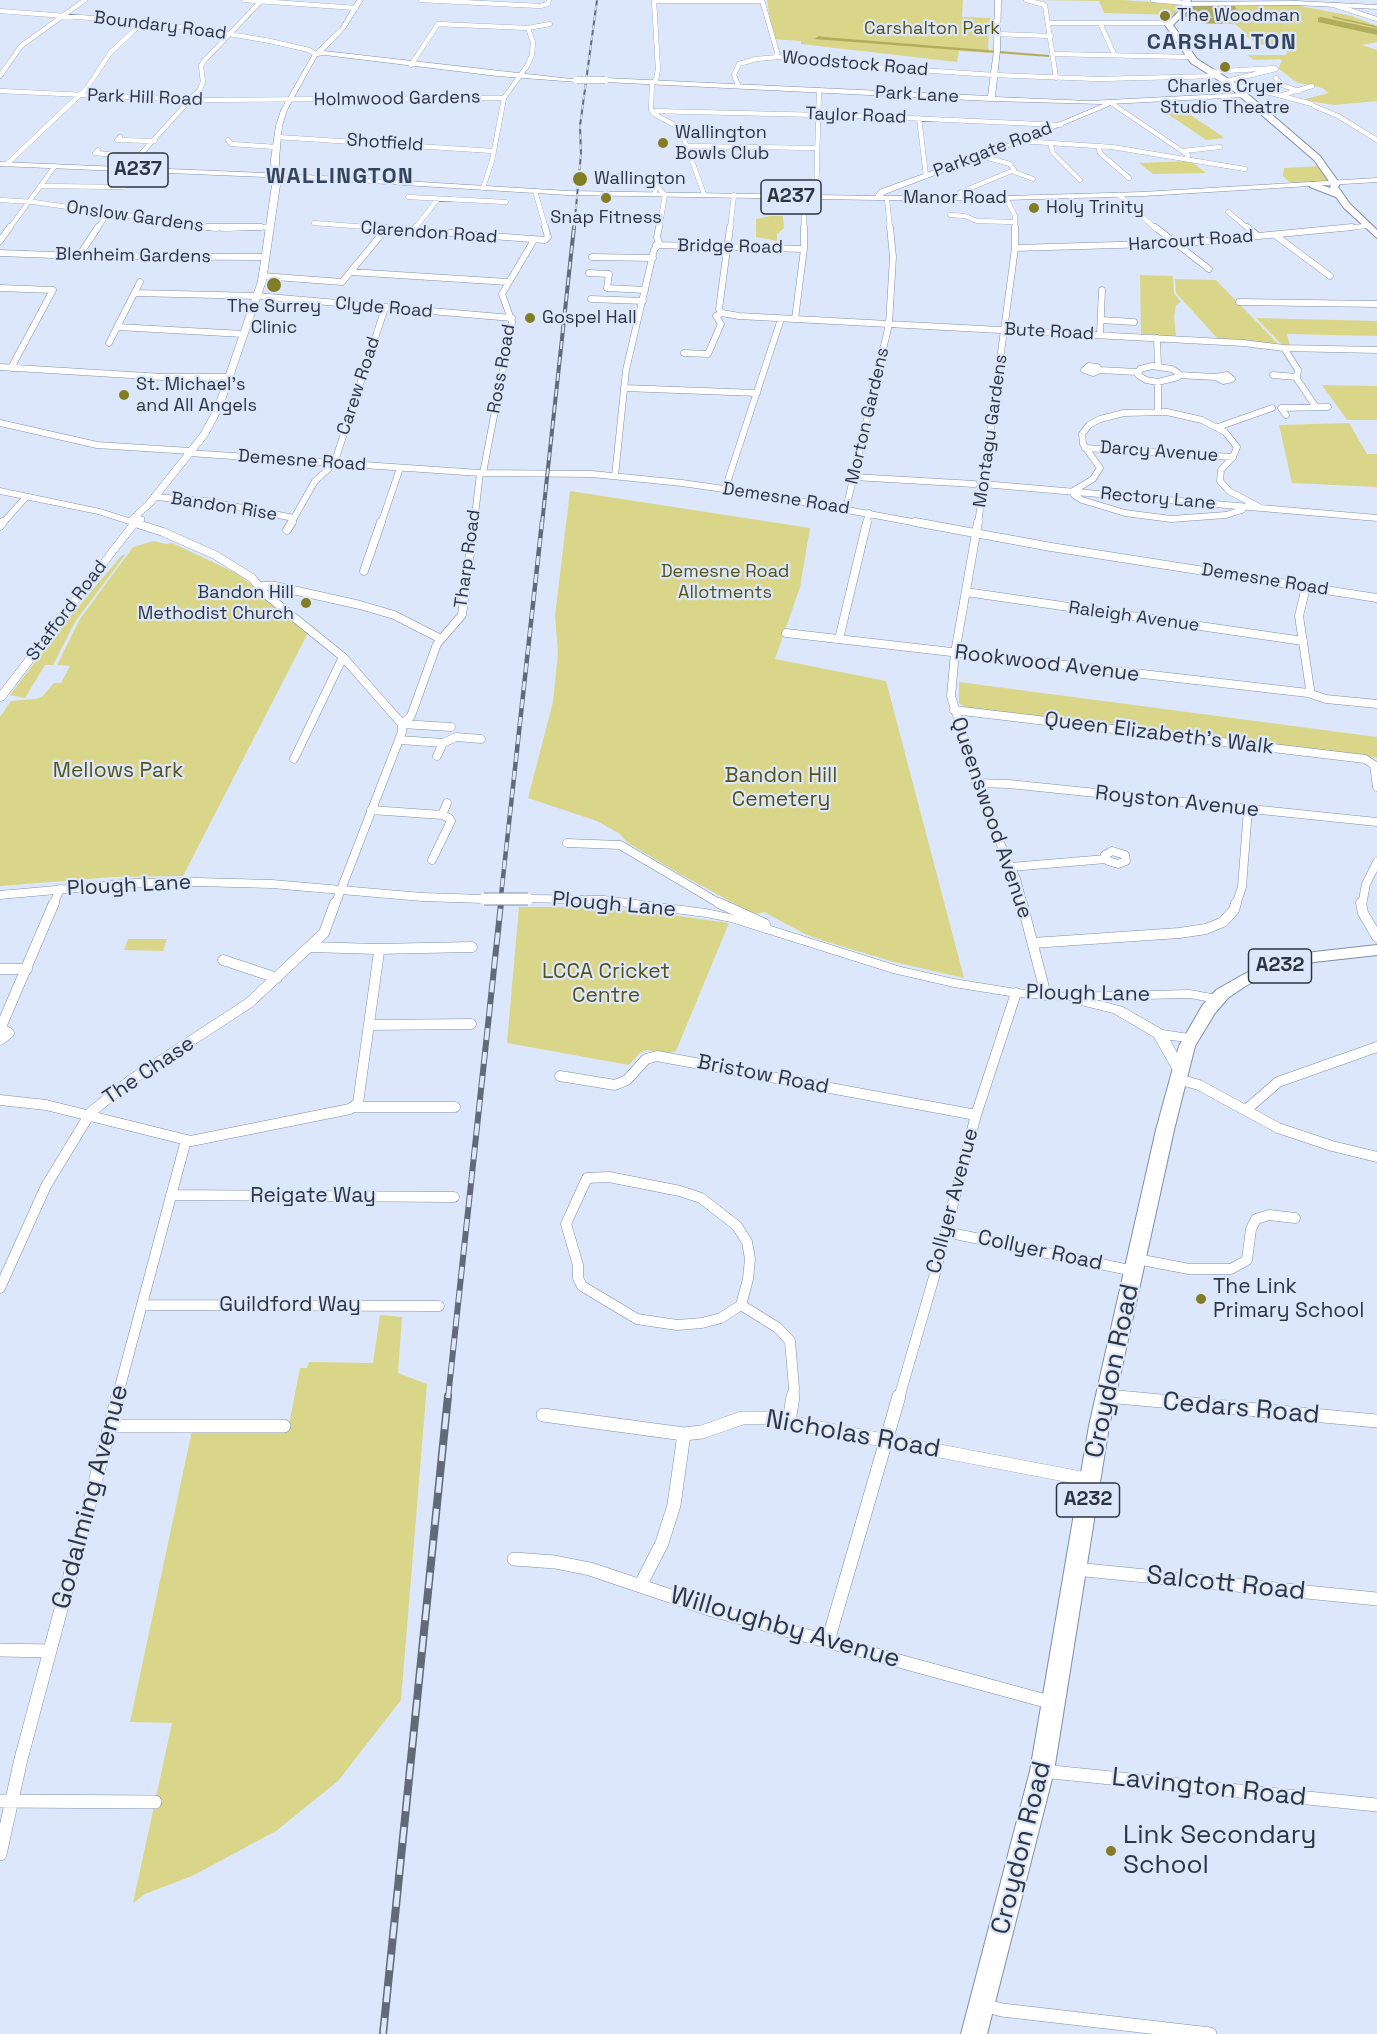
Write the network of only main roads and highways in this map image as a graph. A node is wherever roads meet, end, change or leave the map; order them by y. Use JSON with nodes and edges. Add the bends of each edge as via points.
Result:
{"nodes":[{"id":1,"x":360,"y":0,"type":"edge"},
{"id":2,"x":998,"y":0,"type":"edge"},
{"id":3,"x":1186,"y":2,"type":"edge"},
{"id":4,"x":1230,"y":2,"type":"edge"},
{"id":5,"x":1332,"y":3,"type":"edge"},
{"id":6,"x":1377,"y":7,"type":"edge"},
{"id":7,"x":320,"y":54,"type":"junction"},
{"id":8,"x":589,"y":80,"type":"joint"},
{"id":9,"x":1244,"y":95,"type":"junction"},
{"id":10,"x":991,"y":99,"type":"junction"},
{"id":11,"x":1111,"y":103,"type":"junction"},
{"id":12,"x":3,"y":164,"type":"edge"},
{"id":13,"x":276,"y":176,"type":"junction"},
{"id":14,"x":1377,"y":180,"type":"edge"},
{"id":15,"x":1336,"y":184,"type":"junction"},
{"id":16,"x":1313,"y":185,"type":"junction"},
{"id":17,"x":1338,"y":195,"type":"junction"},
{"id":18,"x":882,"y":199,"type":"junction"},
{"id":19,"x":1377,"y":235,"type":"edge"},
{"id":20,"x":0,"y":491,"type":"edge"},
{"id":21,"x":136,"y":518,"type":"junction"},
{"id":22,"x":0,"y":697,"type":"edge"},
{"id":23,"x":0,"y":895,"type":"edge"},
{"id":24,"x":1377,"y":950,"type":"edge"},
{"id":25,"x":1351,"y":953,"type":"junction"},
{"id":26,"x":1377,"y":959,"type":"edge"},
{"id":27,"x":1217,"y":999,"type":"junction"},
{"id":28,"x":1117,"y":1004,"type":"junction"},
{"id":29,"x":1159,"y":1034,"type":"junction"},
{"id":30,"x":1191,"y":1038,"type":"junction"},
{"id":31,"x":1179,"y":1075,"type":"junction"},
{"id":32,"x":974,"y":2034,"type":"edge"}],
"edges":[{"from":1,"to":7,"type":"main road"},
{"from":2,"to":10,"type":"main road"},
{"from":3,"to":4,"type":"main road"},
{"from":3,"to":9,"type":"highway","via":[[1184,10],[1170,23],[1175,35],[1208,72]]},
{"from":4,"to":5,"type":"main road"},
{"from":5,"to":6,"type":"main road"},
{"from":7,"to":8,"type":"main road","name":"Boundary Road","bridge":true},
{"from":7,"to":13,"type":"main road","name":"Stafford Road","via":[[282,116]]},
{"from":8,"to":10,"type":"main road","name":"Park Lane","bridge":true},
{"from":9,"to":11,"type":"main road","name":"Park Lane"},
{"from":9,"to":15,"type":"highway","via":[[1317,158]]},
{"from":10,"to":11,"type":"main road","name":"Park Lane"},
{"from":11,"to":18,"type":"main road","name":"Parkgate Road","via":[[881,193]]},
{"from":12,"to":13,"type":"main road","number":"A237"},
{"from":13,"to":18,"type":"main road","name":"Manor Road","number":"A237","via":[[485,184],[575,193]]},
{"from":13,"to":21,"type":"main road","name":"Stafford Road","via":[[257,296],[215,418],[152,500],[149,510],[142,518]]},
{"from":14,"to":15,"type":"main road","number":"A237"},
{"from":15,"to":16,"type":"main road","name":"Manor Road","number":"A237"},
{"from":15,"to":17,"type":"highway","via":[[1333,187]]},
{"from":16,"to":17,"type":"highway"},
{"from":16,"to":18,"type":"main road","name":"Manor Road","number":"A237","via":[[1119,195]]},
{"from":17,"to":19,"type":"highway"},
{"from":20,"to":21,"type":"main road"},
{"from":21,"to":22,"type":"main road","name":"Stafford Road"},
{"from":23,"to":28,"type":"main road","name":"Plough Lane","bridge":true,"via":[[159,882],[340,888],[422,897],[604,900],[734,919],[898,970],[954,983]]},
{"from":24,"to":25,"type":"highway","name":"Croydon Road","number":"A232"},
{"from":25,"to":26,"type":"highway","name":"Croydon Road","number":"A232"},
{"from":25,"to":27,"type":"highway","name":"Croydon Road","number":"A232","via":[[1314,957],[1261,971]]},
{"from":27,"to":28,"type":"main road","name":"Plough Lane","via":[[1190,994]]},
{"from":27,"to":30,"type":"highway","name":"Croydon Road","number":"A232"},
{"from":28,"to":29,"type":"main road"},
{"from":29,"to":30,"type":"main road"},
{"from":29,"to":31,"type":"main road","via":[[1174,1057]]},
{"from":30,"to":31,"type":"highway","name":"Croydon Road","number":"A232"},
{"from":31,"to":32,"type":"highway","name":"Croydon Road","number":"A232","via":[[1106,1396],[1042,1771]]}]}
